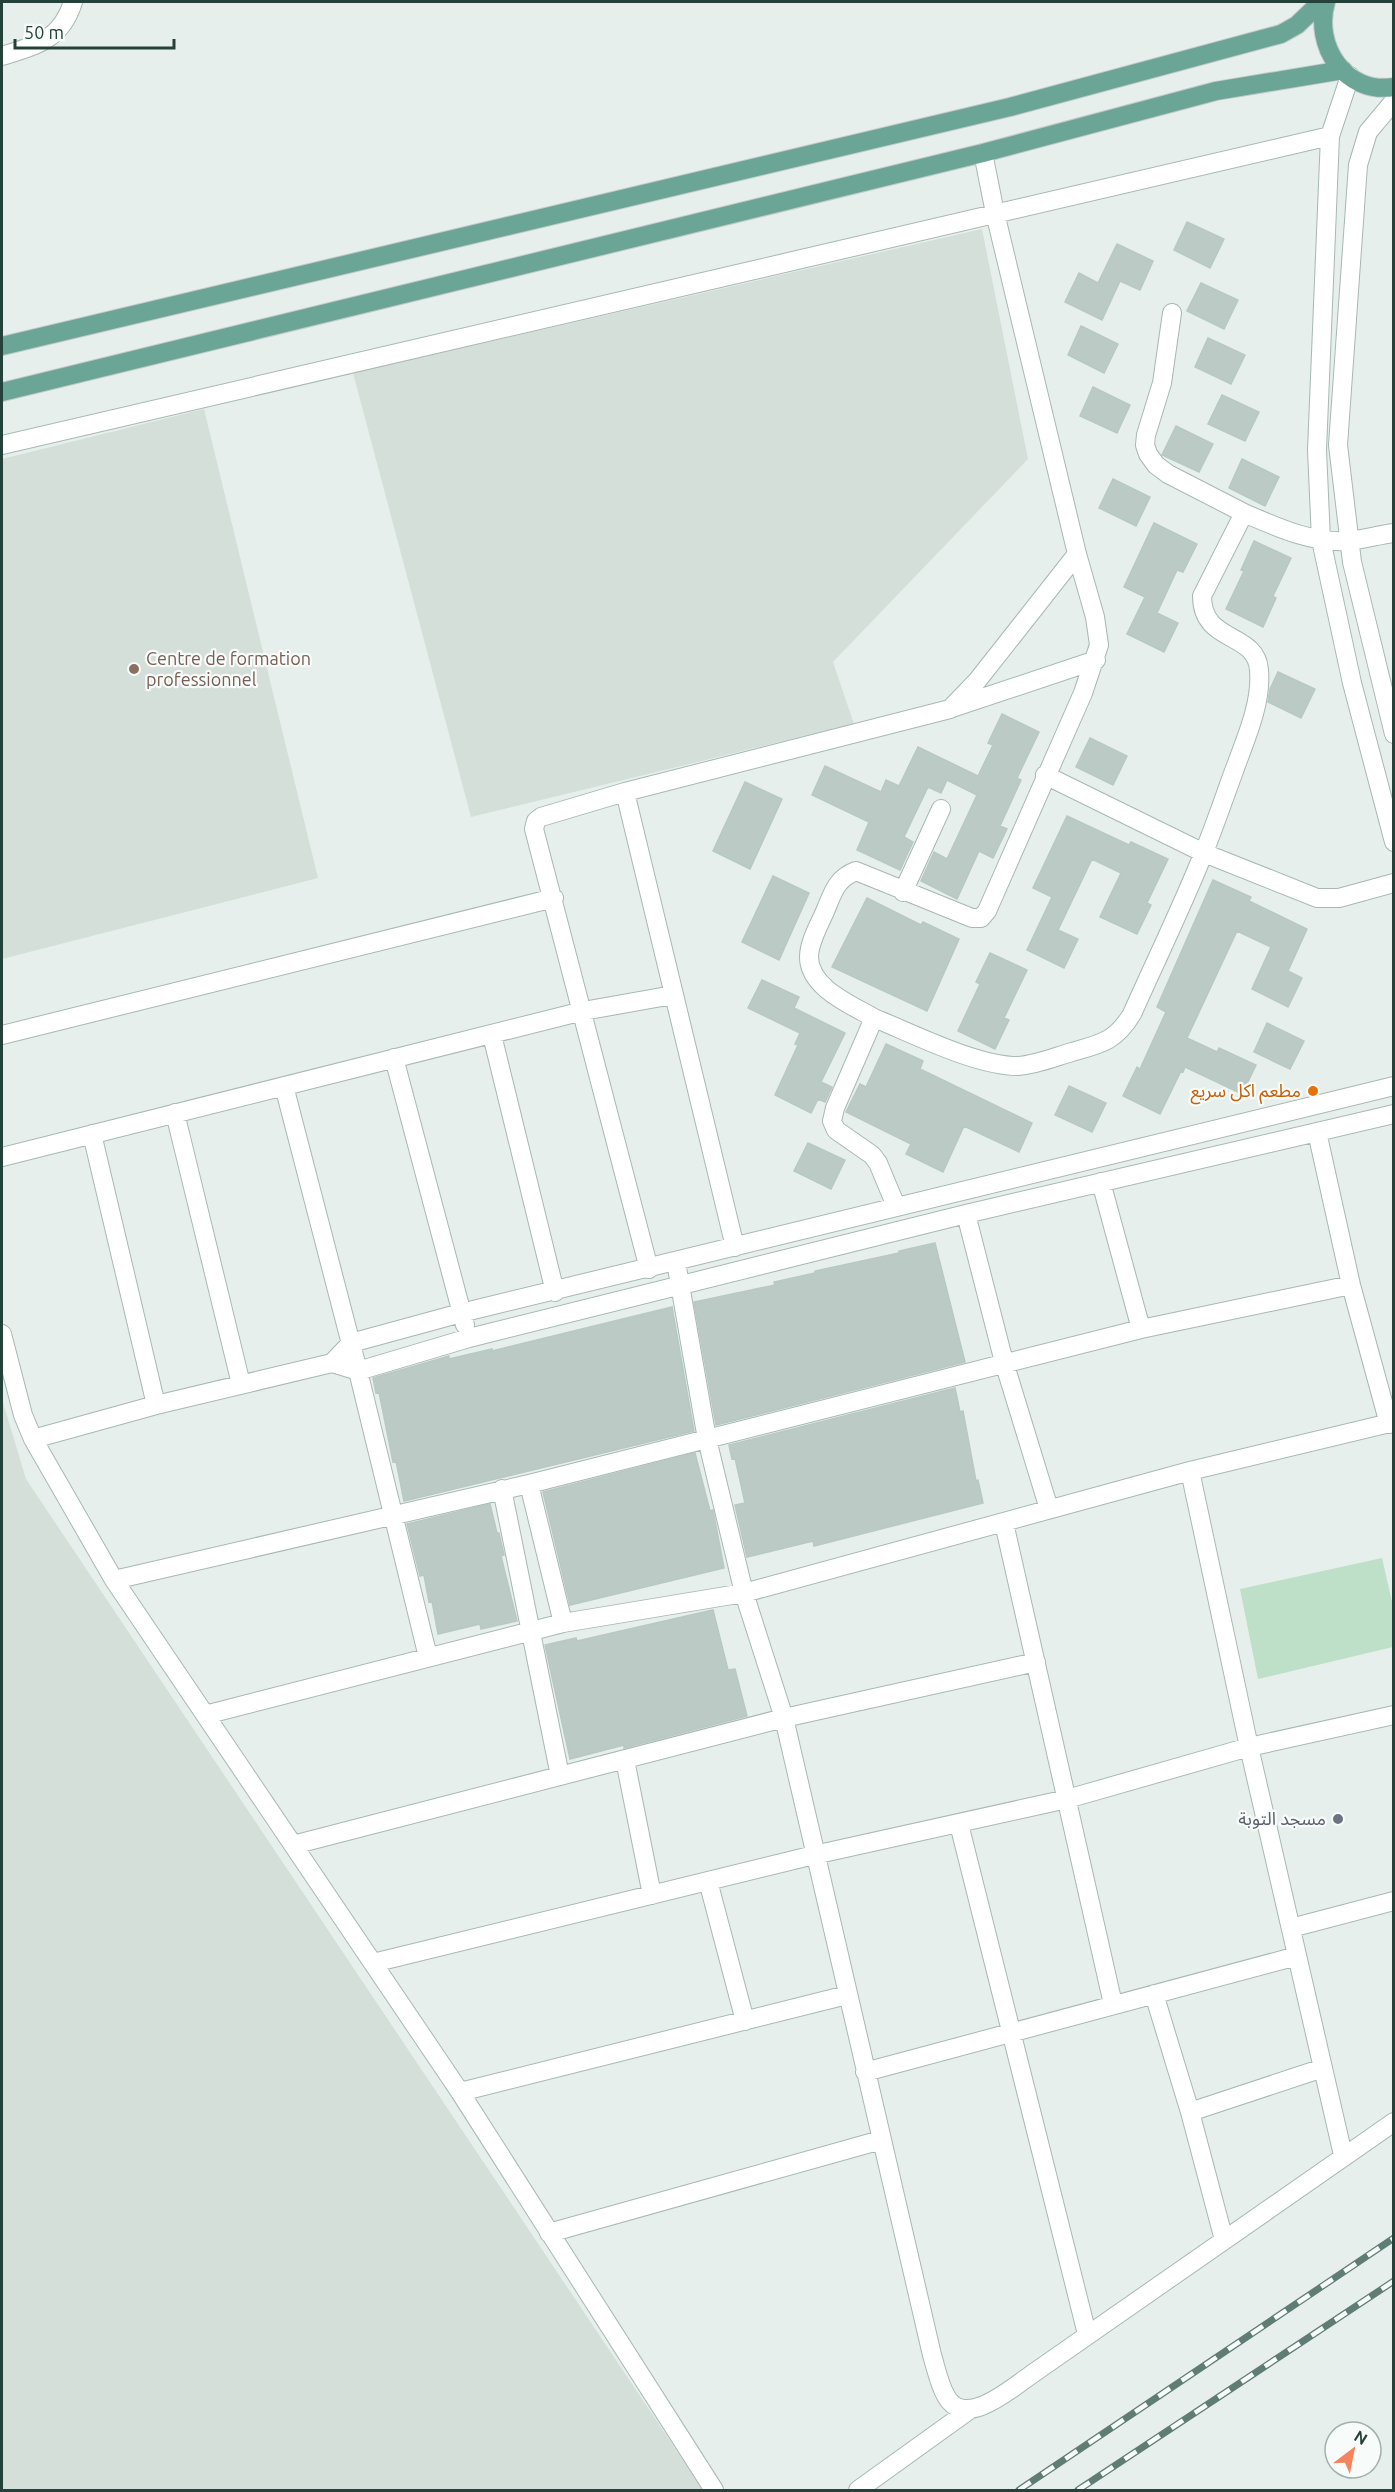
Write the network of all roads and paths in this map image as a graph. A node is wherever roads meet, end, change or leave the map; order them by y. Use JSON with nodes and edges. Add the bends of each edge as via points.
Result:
{"nodes":[{"id":1,"x":73,"y":2,"type":"edge"},
{"id":2,"x":1321,"y":2,"type":"edge"},
{"id":3,"x":1326,"y":2,"type":"edge"},
{"id":4,"x":2,"y":56,"type":"edge"},
{"id":5,"x":1347,"y":73,"type":"junction"},
{"id":6,"x":1394,"y":87,"type":"edge"},
{"id":7,"x":1394,"y":101,"type":"edge"},
{"id":8,"x":1394,"y":125,"type":"edge"},
{"id":9,"x":1368,"y":132,"type":"junction"},
{"id":10,"x":1330,"y":136,"type":"junction"},
{"id":11,"x":984,"y":153,"type":"junction"},
{"id":12,"x":994,"y":213,"type":"junction"},
{"id":13,"x":1172,"y":313,"type":"dead end"},
{"id":14,"x":2,"y":346,"type":"edge"},
{"id":15,"x":2,"y":392,"type":"edge"},
{"id":16,"x":2,"y":445,"type":"edge"},
{"id":17,"x":1244,"y":513,"type":"junction"},
{"id":18,"x":1394,"y":533,"type":"edge"},
{"id":19,"x":1321,"y":540,"type":"junction"},
{"id":20,"x":1348,"y":541,"type":"junction"},
{"id":21,"x":1077,"y":554,"type":"junction"},
{"id":22,"x":1096,"y":660,"type":"junction"},
{"id":23,"x":950,"y":709,"type":"junction"},
{"id":24,"x":1394,"y":734,"type":"edge"},
{"id":25,"x":1045,"y":775,"type":"junction"},
{"id":26,"x":625,"y":792,"type":"junction"},
{"id":27,"x":941,"y":809,"type":"dead end"},
{"id":28,"x":1394,"y":842,"type":"edge"},
{"id":29,"x":1204,"y":852,"type":"junction"},
{"id":30,"x":1394,"y":883,"type":"edge"},
{"id":31,"x":903,"y":892,"type":"junction"},
{"id":32,"x":554,"y":898,"type":"junction"},
{"id":33,"x":673,"y":995,"type":"junction"},
{"id":34,"x":583,"y":1011,"type":"junction"},
{"id":35,"x":874,"y":1018,"type":"junction"},
{"id":36,"x":2,"y":1035,"type":"edge"},
{"id":37,"x":492,"y":1035,"type":"junction"},
{"id":38,"x":394,"y":1058,"type":"junction"},
{"id":39,"x":284,"y":1086,"type":"junction"},
{"id":40,"x":1394,"y":1086,"type":"edge"},
{"id":41,"x":175,"y":1113,"type":"junction"},
{"id":42,"x":1394,"y":1114,"type":"edge"},
{"id":43,"x":1317,"y":1132,"type":"junction"},
{"id":44,"x":92,"y":1134,"type":"junction"},
{"id":45,"x":2,"y":1157,"type":"edge"},
{"id":46,"x":1101,"y":1182,"type":"junction"},
{"id":47,"x":896,"y":1206,"type":"junction"},
{"id":48,"x":966,"y":1214,"type":"junction"},
{"id":49,"x":735,"y":1247,"type":"junction"},
{"id":50,"x":676,"y":1262,"type":"junction"},
{"id":51,"x":649,"y":1269,"type":"junction"},
{"id":52,"x":681,"y":1285,"type":"junction"},
{"id":53,"x":1351,"y":1285,"type":"junction"},
{"id":54,"x":555,"y":1292,"type":"junction"},
{"id":55,"x":461,"y":1313,"type":"junction"},
{"id":56,"x":1141,"y":1329,"type":"junction"},
{"id":57,"x":2,"y":1334,"type":"edge"},
{"id":58,"x":469,"y":1338,"type":"junction"},
{"id":59,"x":351,"y":1343,"type":"junction"},
{"id":60,"x":1004,"y":1362,"type":"junction"},
{"id":61,"x":332,"y":1363,"type":"junction"},
{"id":62,"x":358,"y":1371,"type":"junction"},
{"id":63,"x":241,"y":1384,"type":"junction"},
{"id":64,"x":156,"y":1405,"type":"junction"},
{"id":65,"x":1391,"y":1423,"type":"edge"},
{"id":66,"x":33,"y":1438,"type":"junction"},
{"id":67,"x":708,"y":1439,"type":"junction"},
{"id":68,"x":1190,"y":1471,"type":"junction"},
{"id":69,"x":529,"y":1484,"type":"junction"},
{"id":70,"x":502,"y":1489,"type":"junction"},
{"id":71,"x":1049,"y":1509,"type":"junction"},
{"id":72,"x":393,"y":1514,"type":"junction"},
{"id":73,"x":1004,"y":1523,"type":"junction"},
{"id":74,"x":114,"y":1580,"type":"junction"},
{"id":75,"x":744,"y":1593,"type":"junction"},
{"id":76,"x":563,"y":1623,"type":"junction"},
{"id":77,"x":532,"y":1631,"type":"junction"},
{"id":78,"x":428,"y":1658,"type":"junction"},
{"id":79,"x":1036,"y":1662,"type":"junction"},
{"id":80,"x":205,"y":1715,"type":"junction"},
{"id":81,"x":1394,"y":1715,"type":"edge"},
{"id":82,"x":784,"y":1718,"type":"junction"},
{"id":83,"x":1250,"y":1747,"type":"junction"},
{"id":84,"x":625,"y":1760,"type":"junction"},
{"id":85,"x":560,"y":1776,"type":"junction"},
{"id":86,"x":1067,"y":1799,"type":"junction"},
{"id":87,"x":959,"y":1824,"type":"junction"},
{"id":88,"x":293,"y":1845,"type":"junction"},
{"id":89,"x":814,"y":1855,"type":"junction"},
{"id":90,"x":708,"y":1881,"type":"junction"},
{"id":91,"x":652,"y":1895,"type":"junction"},
{"id":92,"x":1394,"y":1901,"type":"edge"},
{"id":93,"x":1291,"y":1928,"type":"junction"},
{"id":94,"x":1298,"y":1956,"type":"junction"},
{"id":95,"x":373,"y":1963,"type":"junction"},
{"id":96,"x":1154,"y":1994,"type":"junction"},
{"id":97,"x":847,"y":1995,"type":"junction"},
{"id":98,"x":1113,"y":2004,"type":"junction"},
{"id":99,"x":745,"y":2021,"type":"junction"},
{"id":100,"x":1013,"y":2034,"type":"junction"},
{"id":101,"x":1323,"y":2068,"type":"junction"},
{"id":102,"x":865,"y":2072,"type":"junction"},
{"id":103,"x":460,"y":2092,"type":"junction"},
{"id":104,"x":1190,"y":2112,"type":"junction"},
{"id":105,"x":1394,"y":2122,"type":"edge"},
{"id":106,"x":881,"y":2140,"type":"junction"},
{"id":107,"x":1343,"y":2155,"type":"junction"},
{"id":108,"x":549,"y":2234,"type":"junction"},
{"id":109,"x":1224,"y":2240,"type":"junction"},
{"id":110,"x":1087,"y":2334,"type":"junction"},
{"id":111,"x":968,"y":2411,"type":"junction"},
{"id":112,"x":714,"y":2490,"type":"edge"},
{"id":113,"x":858,"y":2490,"type":"edge"}],
"edges":[{"from":1,"to":4,"type":"street","via":[[55,34]]},
{"from":2,"to":14,"type":"main road","via":[[1281,34],[1068,92]]},
{"from":3,"to":5,"type":"main road","via":[[1323,38],[1332,58]]},
{"from":5,"to":6,"type":"main road","via":[[1367,85]]},
{"from":5,"to":10,"type":"street"},
{"from":5,"to":11,"type":"main road","via":[[1216,91]]},
{"from":7,"to":9,"type":"street"},
{"from":8,"to":9,"type":"street"},
{"from":9,"to":20,"type":"street","via":[[1358,165],[1338,445]]},
{"from":10,"to":12,"type":"street"},
{"from":10,"to":19,"type":"street","via":[[1317,450]]},
{"from":11,"to":12,"type":"street"},
{"from":11,"to":15,"type":"main road"},
{"from":12,"to":16,"type":"street"},
{"from":12,"to":21,"type":"street"},
{"from":13,"to":17,"type":"street","via":[[1162,383],[1146,435],[1148,454],[1168,474]]},
{"from":17,"to":19,"type":"street","via":[[1291,534]]},
{"from":17,"to":29,"type":"street","via":[[1202,596],[1202,610],[1209,624],[1242,643],[1254,656],[1259,669],[1256,705]]},
{"from":18,"to":20,"type":"street"},
{"from":19,"to":20,"type":"street"},
{"from":19,"to":28,"type":"street","via":[[1352,683]]},
{"from":20,"to":24,"type":"street"},
{"from":21,"to":22,"type":"street","via":[[1095,617],[1099,645]]},
{"from":21,"to":23,"type":"street","via":[[977,681]]},
{"from":22,"to":23,"type":"street"},
{"from":22,"to":25,"type":"street"},
{"from":23,"to":26,"type":"street"},
{"from":25,"to":29,"type":"street"},
{"from":25,"to":31,"type":"street","via":[[981,918]]},
{"from":26,"to":32,"type":"street","via":[[536,821],[534,829]]},
{"from":26,"to":33,"type":"street"},
{"from":27,"to":31,"type":"street"},
{"from":29,"to":30,"type":"street","via":[[1317,898],[1340,898]]},
{"from":29,"to":35,"type":"street","via":[[1132,1014],[1123,1029],[1099,1045],[1021,1066],[1002,1065],[974,1058]]},
{"from":31,"to":35,"type":"street","via":[[856,871],[846,875],[837,884],[811,945],[808,959],[827,992]]},
{"from":32,"to":34,"type":"street"},
{"from":32,"to":36,"type":"street"},
{"from":33,"to":34,"type":"street"},
{"from":33,"to":49,"type":"street"},
{"from":34,"to":37,"type":"street"},
{"from":34,"to":51,"type":"street"},
{"from":35,"to":47,"type":"street","via":[[832,1122],[836,1130],[872,1155]]},
{"from":37,"to":38,"type":"street"},
{"from":37,"to":54,"type":"street"},
{"from":38,"to":39,"type":"street"},
{"from":38,"to":55,"type":"street"},
{"from":39,"to":41,"type":"street"},
{"from":39,"to":59,"type":"street"},
{"from":40,"to":47,"type":"street"},
{"from":41,"to":44,"type":"street"},
{"from":41,"to":63,"type":"street"},
{"from":42,"to":43,"type":"street"},
{"from":43,"to":46,"type":"street"},
{"from":43,"to":53,"type":"street"},
{"from":44,"to":45,"type":"street"},
{"from":44,"to":64,"type":"street"},
{"from":46,"to":48,"type":"street"},
{"from":46,"to":56,"type":"street"},
{"from":47,"to":49,"type":"street"},
{"from":48,"to":52,"type":"street"},
{"from":48,"to":60,"type":"street"},
{"from":49,"to":50,"type":"street"},
{"from":50,"to":51,"type":"street"},
{"from":50,"to":52,"type":"street"},
{"from":51,"to":54,"type":"street"},
{"from":52,"to":58,"type":"street"},
{"from":52,"to":67,"type":"street"},
{"from":53,"to":56,"type":"street"},
{"from":53,"to":65,"type":"street"},
{"from":54,"to":55,"type":"street"},
{"from":55,"to":58,"type":"street"},
{"from":55,"to":59,"type":"street"},
{"from":56,"to":60,"type":"street"},
{"from":57,"to":66,"type":"street","via":[[23,1415]]},
{"from":58,"to":62,"type":"street"},
{"from":59,"to":61,"type":"street"},
{"from":59,"to":62,"type":"street"},
{"from":60,"to":67,"type":"street"},
{"from":60,"to":71,"type":"street"},
{"from":61,"to":62,"type":"street"},
{"from":61,"to":63,"type":"street"},
{"from":62,"to":72,"type":"street"},
{"from":63,"to":64,"type":"street"},
{"from":64,"to":66,"type":"street"},
{"from":65,"to":68,"type":"street"},
{"from":66,"to":74,"type":"street"},
{"from":67,"to":69,"type":"street"},
{"from":67,"to":75,"type":"street"},
{"from":68,"to":71,"type":"street"},
{"from":68,"to":83,"type":"street"},
{"from":69,"to":70,"type":"street"},
{"from":69,"to":76,"type":"street"},
{"from":70,"to":72,"type":"street"},
{"from":70,"to":77,"type":"street"},
{"from":71,"to":73,"type":"street"},
{"from":72,"to":74,"type":"street"},
{"from":72,"to":78,"type":"street"},
{"from":73,"to":75,"type":"street"},
{"from":73,"to":79,"type":"street"},
{"from":74,"to":80,"type":"street"},
{"from":75,"to":76,"type":"street"},
{"from":75,"to":82,"type":"street"},
{"from":76,"to":77,"type":"street"},
{"from":77,"to":78,"type":"street"},
{"from":77,"to":85,"type":"street"},
{"from":78,"to":80,"type":"street"},
{"from":79,"to":82,"type":"street"},
{"from":79,"to":86,"type":"street"},
{"from":80,"to":88,"type":"street"},
{"from":81,"to":83,"type":"street"},
{"from":82,"to":84,"type":"street"},
{"from":82,"to":89,"type":"street"},
{"from":83,"to":86,"type":"street"},
{"from":83,"to":93,"type":"street"},
{"from":84,"to":85,"type":"street"},
{"from":84,"to":91,"type":"street"},
{"from":85,"to":88,"type":"street"},
{"from":86,"to":87,"type":"street"},
{"from":86,"to":98,"type":"street"},
{"from":87,"to":89,"type":"street"},
{"from":87,"to":100,"type":"street"},
{"from":88,"to":95,"type":"street"},
{"from":89,"to":90,"type":"street"},
{"from":89,"to":97,"type":"street"},
{"from":90,"to":91,"type":"street"},
{"from":90,"to":99,"type":"street"},
{"from":91,"to":95,"type":"street"},
{"from":92,"to":93,"type":"street"},
{"from":93,"to":94,"type":"street"},
{"from":94,"to":96,"type":"street"},
{"from":94,"to":101,"type":"street"},
{"from":95,"to":103,"type":"street"},
{"from":96,"to":98,"type":"street"},
{"from":96,"to":104,"type":"street"},
{"from":97,"to":99,"type":"street"},
{"from":97,"to":102,"type":"street"},
{"from":98,"to":100,"type":"street"},
{"from":99,"to":103,"type":"street"},
{"from":100,"to":102,"type":"street"},
{"from":100,"to":110,"type":"street"},
{"from":101,"to":104,"type":"street"},
{"from":101,"to":107,"type":"street"},
{"from":102,"to":106,"type":"street"},
{"from":103,"to":108,"type":"street"},
{"from":104,"to":109,"type":"street"},
{"from":105,"to":107,"type":"street"},
{"from":106,"to":108,"type":"street"},
{"from":106,"to":111,"type":"street","via":[[932,2355],[946,2397]]},
{"from":107,"to":109,"type":"street"},
{"from":108,"to":112,"type":"street"},
{"from":109,"to":110,"type":"street"},
{"from":110,"to":111,"type":"street","via":[[980,2408]]},
{"from":111,"to":113,"type":"street"}]}
